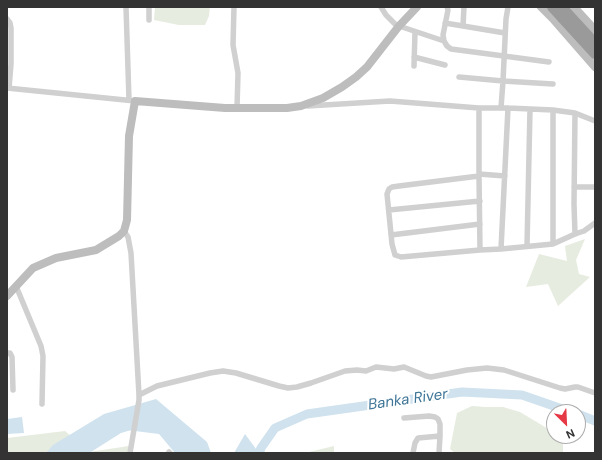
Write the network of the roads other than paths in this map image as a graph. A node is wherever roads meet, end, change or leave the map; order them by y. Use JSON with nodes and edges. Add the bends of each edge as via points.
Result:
{"nodes":[{"id":1,"x":126,"y":7,"type":"edge"},
{"id":2,"x":149,"y":7,"type":"edge"},
{"id":3,"x":234,"y":7,"type":"edge"},
{"id":4,"x":381,"y":7,"type":"edge"},
{"id":5,"x":417,"y":7,"type":"edge"},
{"id":6,"x":447,"y":7,"type":"edge"},
{"id":7,"x":464,"y":7,"type":"edge"},
{"id":8,"x":506,"y":7,"type":"edge"},
{"id":9,"x":541,"y":7,"type":"edge"},
{"id":10,"x":552,"y":7,"type":"edge"},
{"id":11,"x":562,"y":7,"type":"edge"},
{"id":12,"x":574,"y":7,"type":"edge"},
{"id":13,"x":7,"y":19,"type":"edge"},
{"id":14,"x":149,"y":20,"type":"dead end"},
{"id":15,"x":446,"y":23,"type":"junction"},
{"id":16,"x":399,"y":26,"type":"junction"},
{"id":17,"x":463,"y":26,"type":"junction"},
{"id":18,"x":595,"y":30,"type":"edge"},
{"id":19,"x":415,"y":32,"type":"junction"},
{"id":20,"x":505,"y":33,"type":"junction"},
{"id":21,"x":444,"y":41,"type":"junction"},
{"id":22,"x":595,"y":43,"type":"edge"},
{"id":23,"x":595,"y":54,"type":"edge"},
{"id":24,"x":504,"y":56,"type":"junction"},
{"id":25,"x":414,"y":57,"type":"junction"},
{"id":26,"x":549,"y":62,"type":"dead end"},
{"id":27,"x":445,"y":65,"type":"dead end"},
{"id":28,"x":414,"y":66,"type":"dead end"},
{"id":29,"x":595,"y":67,"type":"edge"},
{"id":30,"x":459,"y":77,"type":"dead end"},
{"id":31,"x":503,"y":81,"type":"junction"},
{"id":32,"x":553,"y":84,"type":"dead end"},
{"id":33,"x":8,"y":88,"type":"edge"},
{"id":34,"x":132,"y":101,"type":"junction"},
{"id":35,"x":301,"y":106,"type":"junction"},
{"id":36,"x":237,"y":108,"type":"junction"},
{"id":37,"x":479,"y":108,"type":"junction"},
{"id":38,"x":501,"y":108,"type":"junction"},
{"id":39,"x":508,"y":108,"type":"junction"},
{"id":40,"x":530,"y":109,"type":"junction"},
{"id":41,"x":553,"y":110,"type":"junction"},
{"id":42,"x":575,"y":113,"type":"junction"},
{"id":43,"x":595,"y":121,"type":"edge"},
{"id":44,"x":479,"y":175,"type":"junction"},
{"id":45,"x":505,"y":176,"type":"junction"},
{"id":46,"x":574,"y":187,"type":"junction"},
{"id":47,"x":595,"y":187,"type":"edge"},
{"id":48,"x":480,"y":201,"type":"junction"},
{"id":49,"x":389,"y":210,"type":"junction"},
{"id":50,"x":480,"y":224,"type":"junction"},
{"id":51,"x":595,"y":224,"type":"edge"},
{"id":52,"x":124,"y":231,"type":"junction"},
{"id":53,"x":576,"y":234,"type":"junction"},
{"id":54,"x":391,"y":235,"type":"junction"},
{"id":55,"x":554,"y":244,"type":"junction"},
{"id":56,"x":527,"y":246,"type":"junction"},
{"id":57,"x":501,"y":249,"type":"junction"},
{"id":58,"x":480,"y":250,"type":"junction"},
{"id":59,"x":16,"y":286,"type":"junction"},
{"id":60,"x":7,"y":296,"type":"edge"},
{"id":61,"x":7,"y":353,"type":"edge"},
{"id":62,"x":13,"y":390,"type":"dead end"},
{"id":63,"x":595,"y":393,"type":"edge"},
{"id":64,"x":139,"y":398,"type":"junction"},
{"id":65,"x":42,"y":404,"type":"dead end"},
{"id":66,"x":404,"y":418,"type":"dead end"},
{"id":67,"x":440,"y":436,"type":"junction"},
{"id":68,"x":130,"y":453,"type":"edge"},
{"id":69,"x":413,"y":453,"type":"edge"},
{"id":70,"x":439,"y":453,"type":"edge"}],
"edges":[{"from":1,"to":34,"type":"street"},
{"from":2,"to":14,"type":"street"},
{"from":3,"to":36,"type":"street","via":[[233,45],[238,73]]},
{"from":4,"to":16,"type":"street"},
{"from":5,"to":16,"type":"street"},
{"from":6,"to":15,"type":"street"},
{"from":7,"to":17,"type":"street"},
{"from":8,"to":20,"type":"street"},
{"from":9,"to":29,"type":"street"},
{"from":10,"to":23,"type":"highway"},
{"from":11,"to":22,"type":"highway"},
{"from":12,"to":18,"type":"street"},
{"from":13,"to":33,"type":"street","via":[[11,33]]},
{"from":15,"to":17,"type":"street"},
{"from":15,"to":21,"type":"street"},
{"from":16,"to":19,"type":"street"},
{"from":16,"to":35,"type":"street","via":[[356,77],[323,98]]},
{"from":17,"to":20,"type":"street"},
{"from":19,"to":21,"type":"street"},
{"from":19,"to":25,"type":"street"},
{"from":20,"to":24,"type":"street"},
{"from":21,"to":24,"type":"street","via":[[451,49]]},
{"from":24,"to":26,"type":"street"},
{"from":24,"to":31,"type":"street"},
{"from":25,"to":27,"type":"street"},
{"from":25,"to":28,"type":"street"},
{"from":30,"to":31,"type":"street"},
{"from":31,"to":32,"type":"street"},
{"from":31,"to":38,"type":"street"},
{"from":33,"to":34,"type":"street"},
{"from":34,"to":36,"type":"street"},
{"from":34,"to":52,"type":"street","via":[[127,220]]},
{"from":35,"to":36,"type":"street"},
{"from":35,"to":37,"type":"street","via":[[390,101]]},
{"from":37,"to":38,"type":"street"},
{"from":37,"to":44,"type":"street"},
{"from":38,"to":39,"type":"street"},
{"from":39,"to":40,"type":"street"},
{"from":39,"to":45,"type":"street"},
{"from":40,"to":41,"type":"street"},
{"from":40,"to":56,"type":"street"},
{"from":41,"to":42,"type":"street"},
{"from":41,"to":55,"type":"street"},
{"from":42,"to":43,"type":"street"},
{"from":42,"to":46,"type":"street"},
{"from":44,"to":45,"type":"street"},
{"from":44,"to":48,"type":"street"},
{"from":44,"to":49,"type":"street","via":[[392,187],[387,191]]},
{"from":45,"to":57,"type":"street"},
{"from":46,"to":47,"type":"street"},
{"from":46,"to":53,"type":"street"},
{"from":48,"to":49,"type":"street"},
{"from":48,"to":50,"type":"street"},
{"from":49,"to":54,"type":"street"},
{"from":50,"to":54,"type":"street"},
{"from":50,"to":58,"type":"street"},
{"from":51,"to":53,"type":"street"},
{"from":52,"to":59,"type":"street","via":[[96,250],[56,258],[33,268]]},
{"from":52,"to":64,"type":"street","via":[[131,253]]},
{"from":53,"to":55,"type":"street"},
{"from":54,"to":58,"type":"street","via":[[394,253],[401,257]]},
{"from":55,"to":56,"type":"street"},
{"from":56,"to":57,"type":"street"},
{"from":57,"to":58,"type":"street"},
{"from":59,"to":60,"type":"street"},
{"from":59,"to":65,"type":"street","via":[[41,346]]},
{"from":61,"to":62,"type":"street","via":[[12,357]]},
{"from":63,"to":64,"type":"street","via":[[578,387],[565,390],[498,369],[486,368],[426,376],[404,367],[376,367],[366,371],[345,371],[288,388],[223,371],[157,386]]},
{"from":64,"to":68,"type":"street"},
{"from":66,"to":67,"type":"street","via":[[435,416],[440,424]]},
{"from":67,"to":69,"type":"street","via":[[418,438]]},
{"from":67,"to":70,"type":"street"}]}
